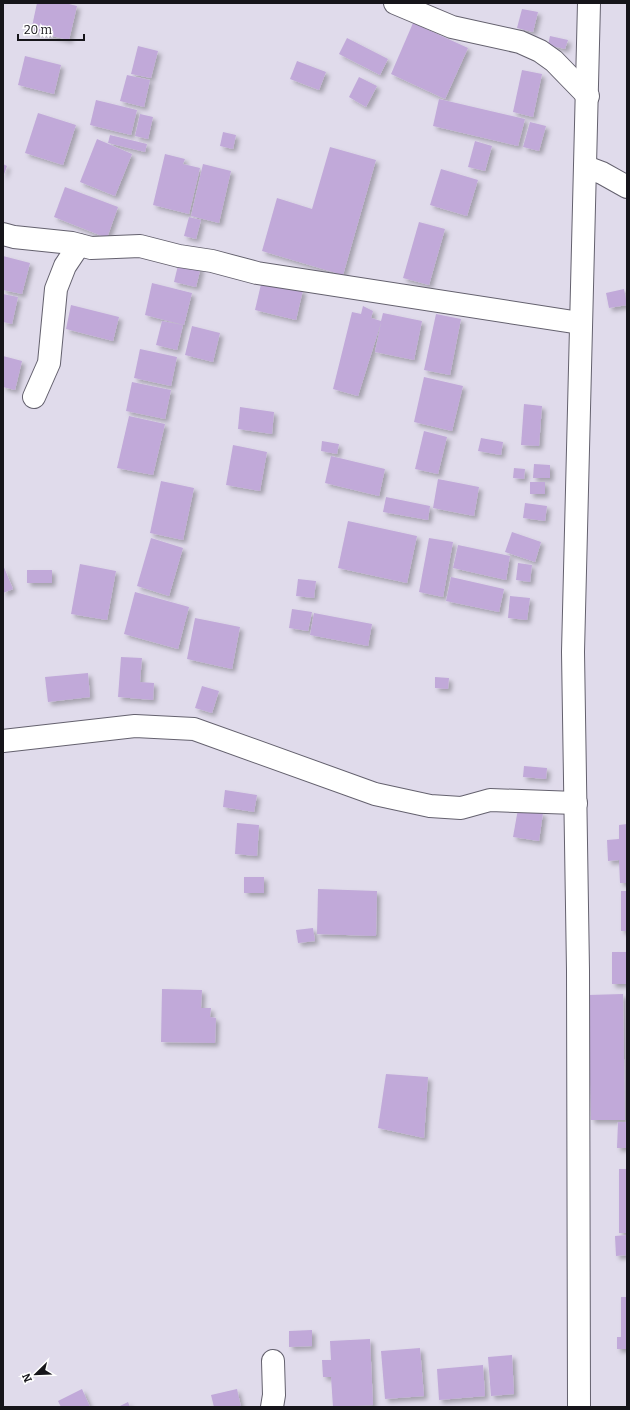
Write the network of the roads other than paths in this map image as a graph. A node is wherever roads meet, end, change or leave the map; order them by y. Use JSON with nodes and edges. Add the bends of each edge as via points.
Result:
{"nodes":[{"id":1,"x":395,"y":3,"type":"edge"},
{"id":2,"x":589,"y":3,"type":"edge"},
{"id":3,"x":588,"y":96,"type":"junction"},
{"id":4,"x":586,"y":167,"type":"junction"},
{"id":5,"x":627,"y":187,"type":"edge"},
{"id":6,"x":3,"y":234,"type":"edge"},
{"id":7,"x":79,"y":245,"type":"junction"},
{"id":8,"x":580,"y":323,"type":"junction"},
{"id":9,"x":34,"y":396,"type":"dead end"},
{"id":10,"x":3,"y":741,"type":"edge"},
{"id":11,"x":576,"y":803,"type":"junction"},
{"id":12,"x":273,"y":1361,"type":"dead end"},
{"id":13,"x":272,"y":1407,"type":"edge"},
{"id":14,"x":579,"y":1407,"type":"edge"}],
"edges":[{"from":1,"to":3,"type":"street","via":[[452,27],[520,42],[540,51],[554,61]]},
{"from":2,"to":3,"type":"street"},
{"from":3,"to":4,"type":"street"},
{"from":4,"to":5,"type":"street"},
{"from":4,"to":8,"type":"street"},
{"from":6,"to":7,"type":"street"},
{"from":7,"to":8,"type":"street","via":[[91,248],[140,246],[257,273]]},
{"from":7,"to":9,"type":"street","via":[[65,266],[56,289],[49,363]]},
{"from":8,"to":11,"type":"street","via":[[573,652]]},
{"from":10,"to":11,"type":"street","via":[[135,726],[194,729],[375,794],[430,806],[461,808],[490,800]]},
{"from":11,"to":14,"type":"street"},
{"from":12,"to":13,"type":"street"}]}
